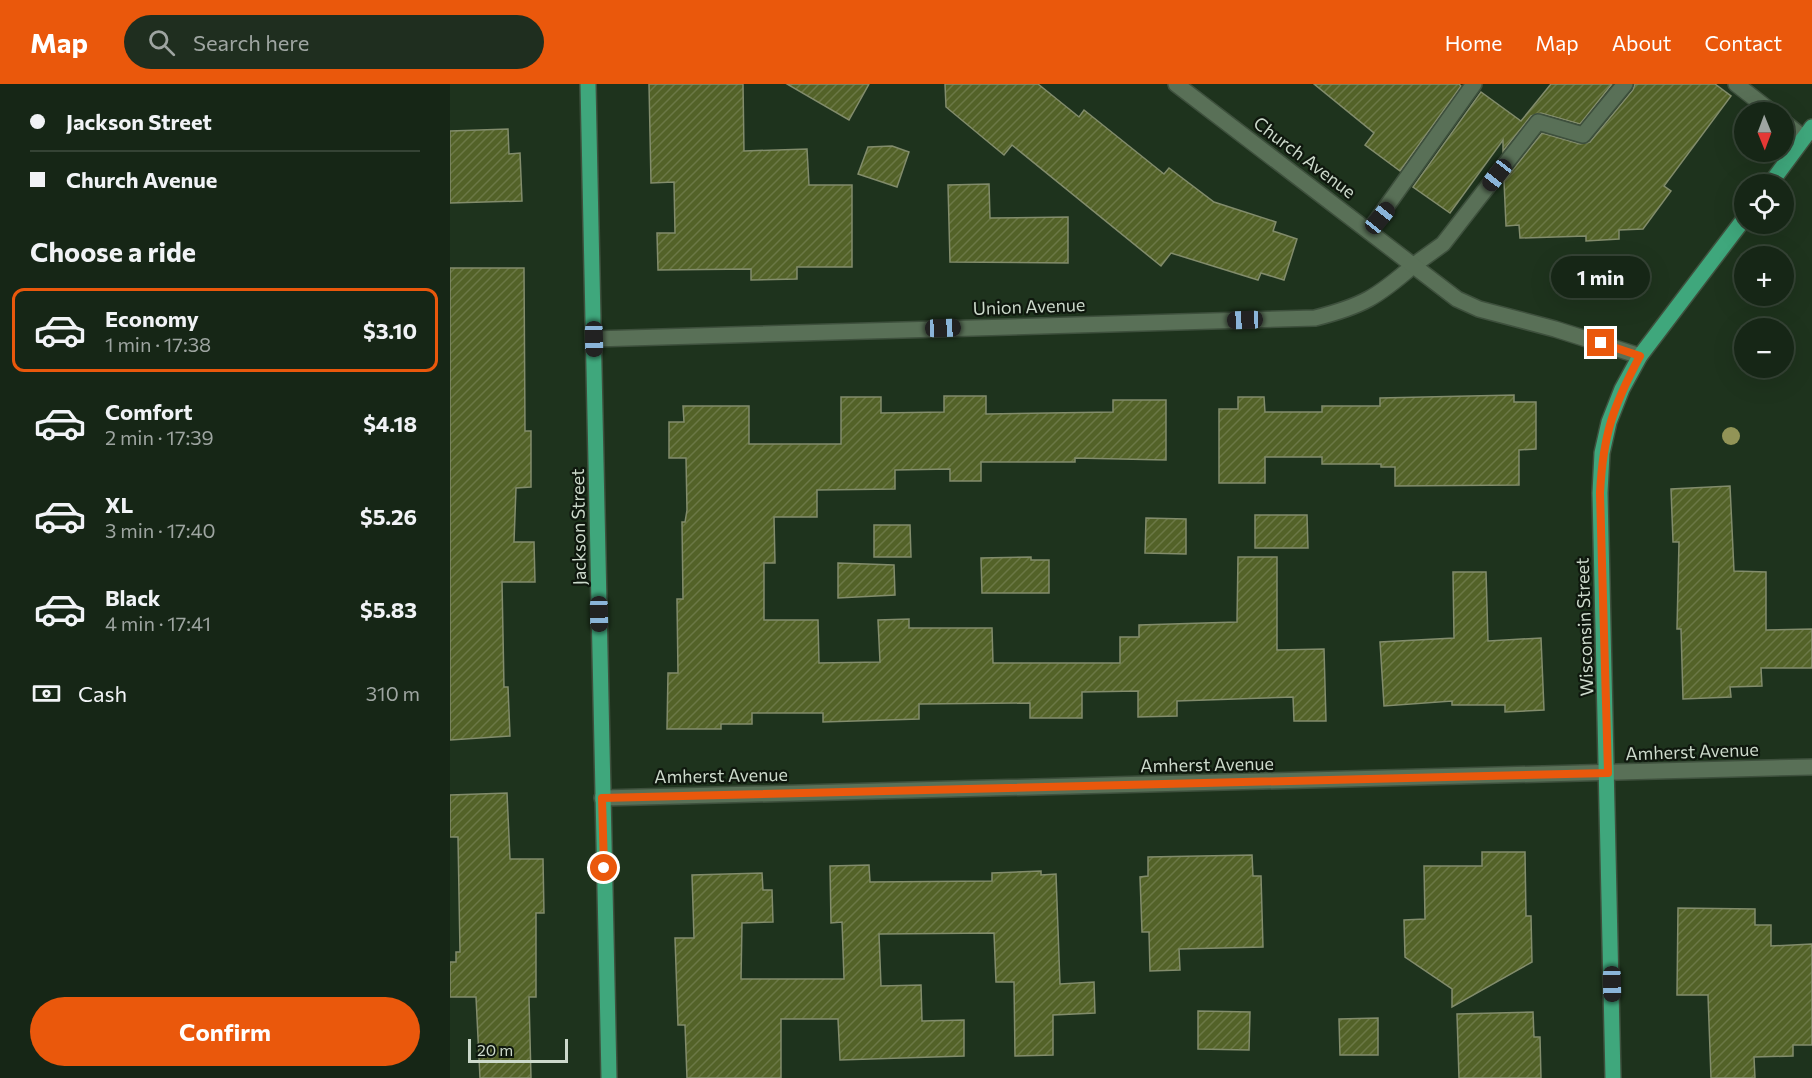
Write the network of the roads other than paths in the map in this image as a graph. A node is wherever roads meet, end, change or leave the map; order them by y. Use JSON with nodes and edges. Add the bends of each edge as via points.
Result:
{"nodes":[{"id":1,"x":588,"y":84,"type":"edge"},
{"id":2,"x":1176,"y":84,"type":"edge"},
{"id":3,"x":1474,"y":84,"type":"edge"},
{"id":4,"x":1625,"y":84,"type":"edge"},
{"id":5,"x":1736,"y":84,"type":"edge"},
{"id":6,"x":1759,"y":102,"type":"edge"},
{"id":7,"x":1794,"y":127,"type":"edge"},
{"id":8,"x":1808,"y":133,"type":"edge"},
{"id":9,"x":1777,"y":174,"type":"edge"},
{"id":10,"x":1369,"y":231,"type":"junction"},
{"id":11,"x":1734,"y":232,"type":"edge"},
{"id":12,"x":1414,"y":265,"type":"junction"},
{"id":13,"x":594,"y":339,"type":"junction"},
{"id":14,"x":1640,"y":356,"type":"junction"},
{"id":15,"x":1812,"y":767,"type":"edge"},
{"id":16,"x":1608,"y":773,"type":"junction"},
{"id":17,"x":602,"y":798,"type":"junction"},
{"id":18,"x":609,"y":1078,"type":"edge"},
{"id":19,"x":1613,"y":1078,"type":"edge"}],
"edges":[{"from":1,"to":13,"type":"main road","name":"Jackson Street"},
{"from":2,"to":10,"type":"street","name":"Church Avenue"},
{"from":3,"to":10,"type":"street"},
{"from":4,"to":12,"type":"street","name":"Union Avenue","via":[[1583,135],[1538,122],[1443,244]]},
{"from":5,"to":6,"type":"street"},
{"from":7,"to":8,"type":"street"},
{"from":8,"to":9,"type":"main road"},
{"from":10,"to":12,"type":"street","name":"Church Avenue"},
{"from":11,"to":14,"type":"main road","name":"Wisconsin Street"},
{"from":12,"to":13,"type":"street","name":"Union Avenue","via":[[1377,297],[1315,318]]},
{"from":12,"to":14,"type":"street","name":"Church Avenue","via":[[1457,299],[1479,309]]},
{"from":13,"to":17,"type":"main road","name":"Jackson Street"},
{"from":14,"to":16,"type":"main road","name":"Wisconsin Street","via":[[1613,410],[1602,453]]},
{"from":15,"to":16,"type":"street","name":"Amherst Avenue"},
{"from":16,"to":17,"type":"street","name":"Amherst Avenue"},
{"from":16,"to":19,"type":"main road","name":"Wisconsin Street"},
{"from":17,"to":18,"type":"main road","name":"Jackson Street"}]}
